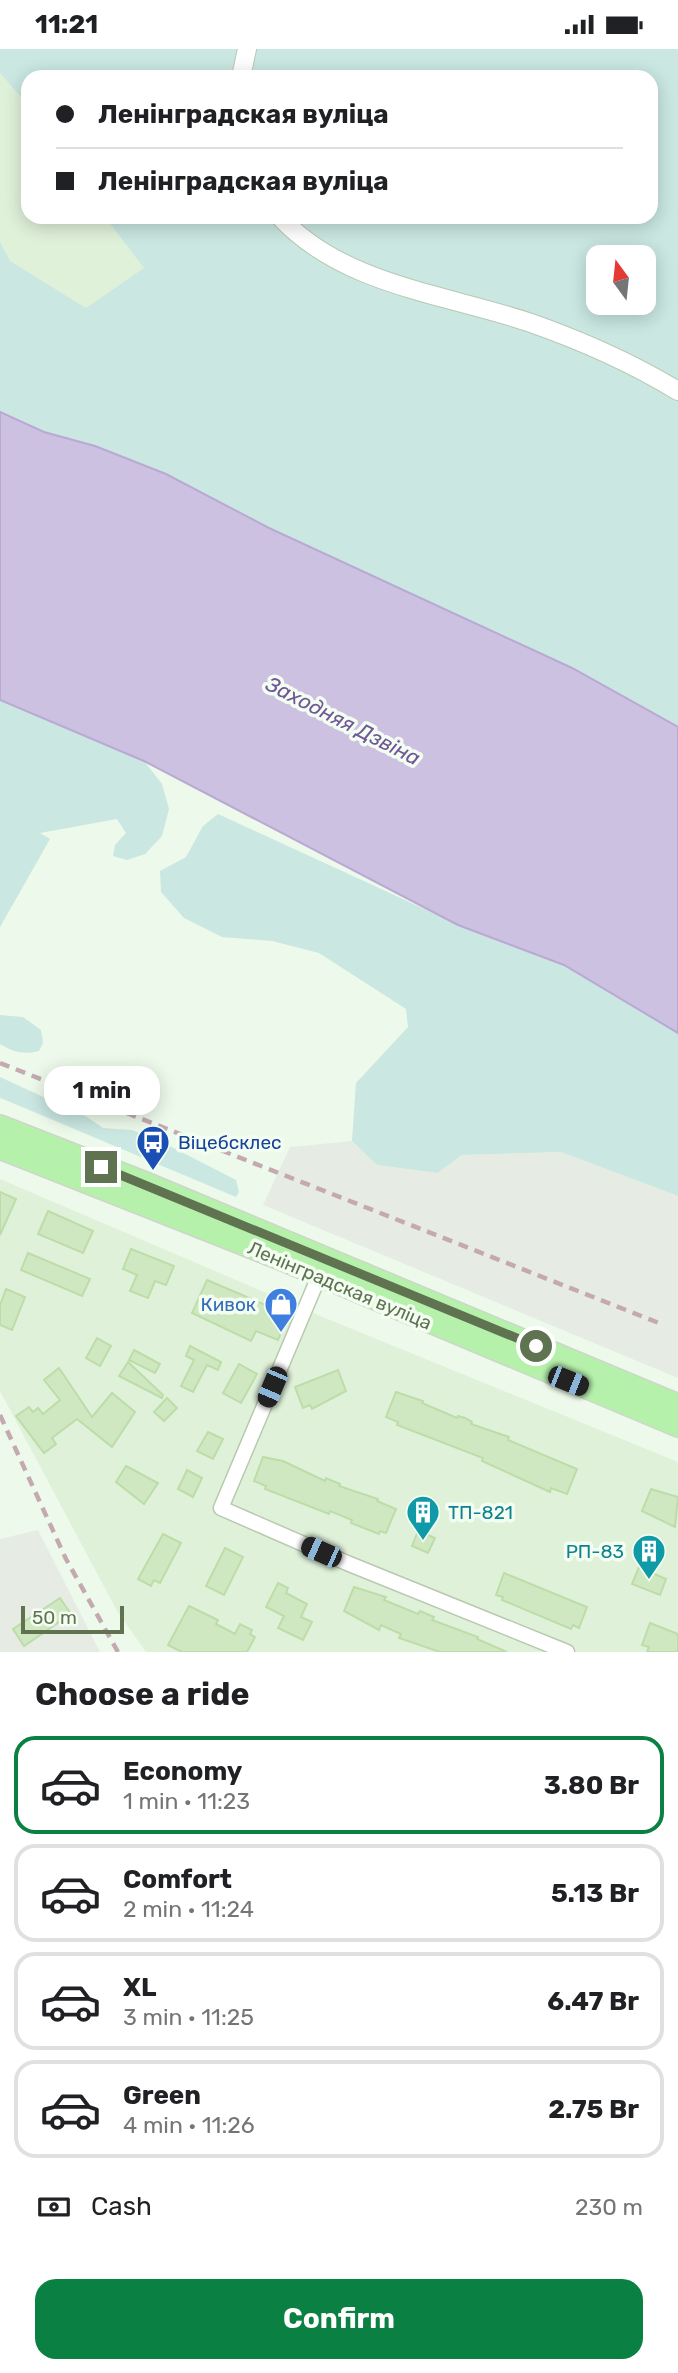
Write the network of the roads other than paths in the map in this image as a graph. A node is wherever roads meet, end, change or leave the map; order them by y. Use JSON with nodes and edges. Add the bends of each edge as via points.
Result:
{"nodes":[{"id":1,"x":247,"y":49,"type":"edge"},
{"id":2,"x":243,"y":70,"type":"edge"},
{"id":3,"x":289,"y":224,"type":"edge"},
{"id":4,"x":678,"y":391,"type":"edge"},
{"id":5,"x":0,"y":1126,"type":"edge"},
{"id":6,"x":0,"y":1148,"type":"edge"},
{"id":7,"x":323,"y":1267,"type":"junction"},
{"id":8,"x":648,"y":1403,"type":"junction"},
{"id":9,"x":678,"y":1405,"type":"edge"},
{"id":10,"x":678,"y":1426,"type":"edge"},
{"id":11,"x":567,"y":1652,"type":"edge"}],
"edges":[{"from":1,"to":2,"type":"street"},
{"from":3,"to":4,"type":"street","via":[[335,261],[528,322],[630,362]]},
{"from":5,"to":7,"type":"main road","name":"Ленінградская вуліца"},
{"from":6,"to":7,"type":"main road","name":"Ленінградская вуліца"},
{"from":7,"to":8,"type":"main road","name":"Ленінградская вуліца"},
{"from":7,"to":11,"type":"street","via":[[220,1508]]},
{"from":8,"to":9,"type":"main road","name":"Ленінградская вуліца"},
{"from":8,"to":10,"type":"main road","name":"Ленінградская вуліца"}]}
